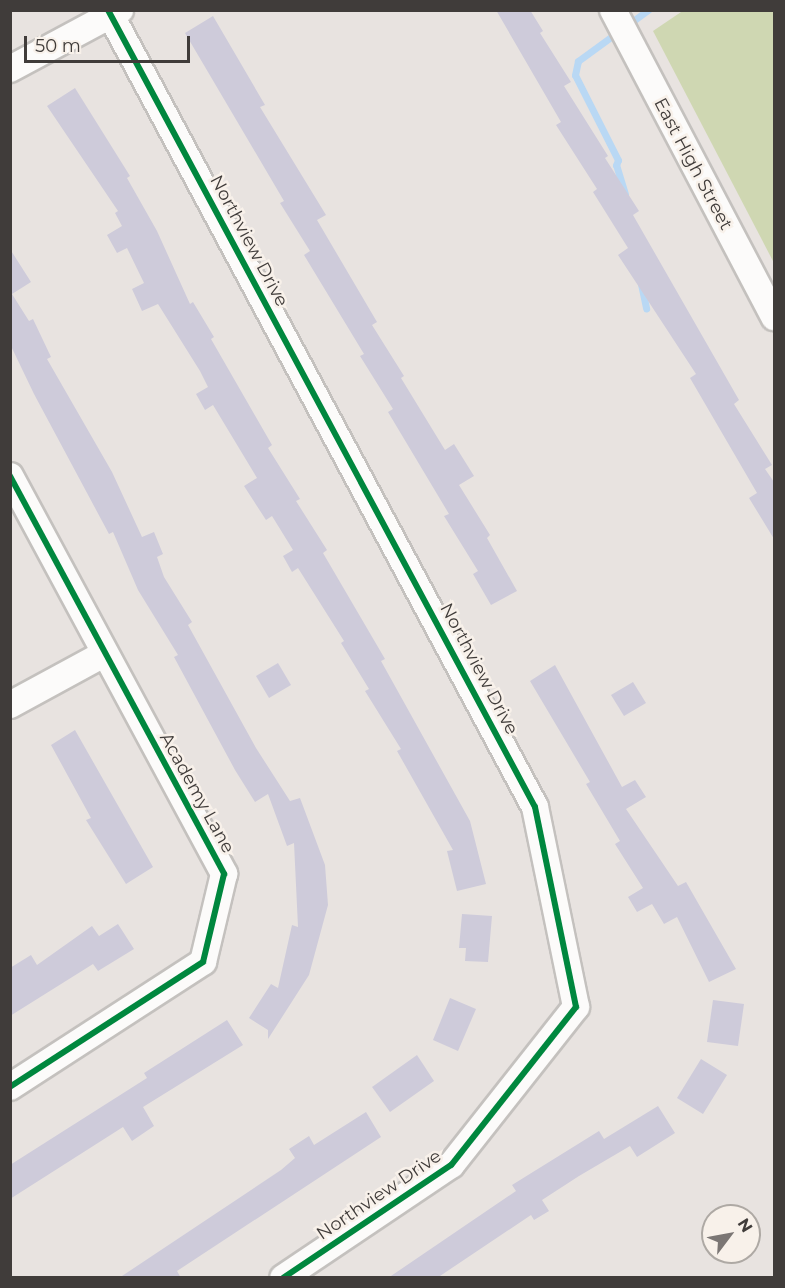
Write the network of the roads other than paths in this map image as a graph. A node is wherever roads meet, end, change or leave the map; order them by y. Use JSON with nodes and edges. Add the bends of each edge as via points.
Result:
{"nodes":[{"id":1,"x":613,"y":10,"type":"edge"},
{"id":2,"x":113,"y":12,"type":"edge"},
{"id":3,"x":10,"y":69,"type":"edge"},
{"id":4,"x":774,"y":317,"type":"edge"},
{"id":5,"x":10,"y":476,"type":"edge"},
{"id":6,"x":104,"y":654,"type":"junction"},
{"id":7,"x":10,"y":705,"type":"edge"},
{"id":8,"x":10,"y":1087,"type":"edge"},
{"id":9,"x":284,"y":1278,"type":"edge"}],
"edges":[{"from":1,"to":4,"type":"street","name":"East High Street"},
{"from":2,"to":3,"type":"street"},
{"from":2,"to":9,"type":"street","name":"Northview Drive","via":[[535,807],[576,1007],[451,1166]]},
{"from":5,"to":6,"type":"street","name":"Academy Lane"},
{"from":6,"to":7,"type":"street"},
{"from":6,"to":8,"type":"street","name":"Academy Lane","via":[[224,874],[204,962]]}]}
